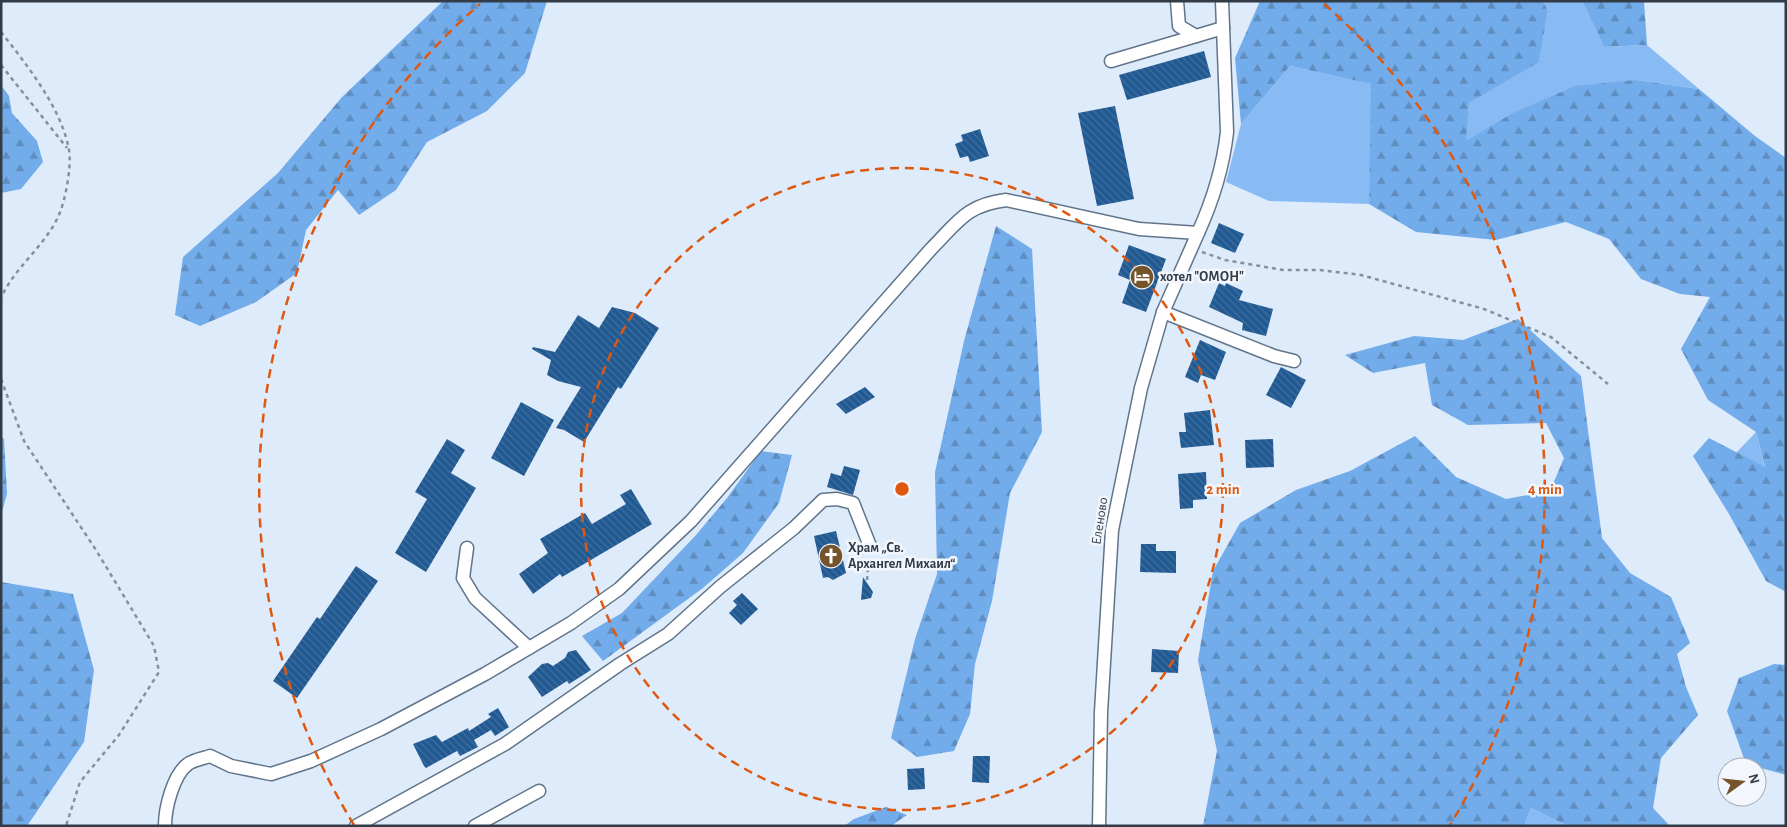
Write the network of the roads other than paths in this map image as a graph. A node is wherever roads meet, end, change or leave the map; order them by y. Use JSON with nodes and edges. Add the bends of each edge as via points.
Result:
{"nodes":[{"id":1,"x":1177,"y":1,"type":"edge"},
{"id":2,"x":1222,"y":1,"type":"edge"},
{"id":3,"x":1223,"y":28,"type":"junction"},
{"id":4,"x":1196,"y":36,"type":"junction"},
{"id":5,"x":1111,"y":61,"type":"dead end"},
{"id":6,"x":1198,"y":233,"type":"junction"},
{"id":7,"x":1162,"y":312,"type":"junction"},
{"id":8,"x":1294,"y":361,"type":"dead end"},
{"id":9,"x":870,"y":546,"type":"road end"},
{"id":10,"x":466,"y":548,"type":"dead end"},
{"id":11,"x":529,"y":648,"type":"junction"},
{"id":12,"x":539,"y":791,"type":"dead end"},
{"id":13,"x":165,"y":826,"type":"edge"},
{"id":14,"x":356,"y":826,"type":"edge"},
{"id":15,"x":475,"y":826,"type":"edge"},
{"id":16,"x":1099,"y":826,"type":"edge"}],
"edges":[{"from":1,"to":4,"type":"street","via":[[1179,26]]},
{"from":2,"to":3,"type":"street","name":"Еленово"},
{"from":3,"to":4,"type":"street"},
{"from":3,"to":6,"type":"street","name":"Еленово","via":[[1225,150],[1211,204]]},
{"from":4,"to":5,"type":"street"},
{"from":6,"to":7,"type":"street","name":"Еленово"},
{"from":6,"to":11,"type":"street","via":[[1139,229],[1006,200],[984,203],[966,213],[691,521],[620,589]]},
{"from":7,"to":8,"type":"street"},
{"from":7,"to":16,"type":"street","name":"Еленово","via":[[1141,388],[1112,530],[1101,712]]},
{"from":9,"to":14,"type":"street","via":[[853,503],[837,498],[823,500],[668,634],[505,744]]},
{"from":10,"to":11,"type":"street","via":[[463,578],[475,598]]},
{"from":11,"to":13,"type":"street","via":[[381,730],[311,761],[271,774],[231,766],[210,756],[188,764],[170,791]]},
{"from":12,"to":15,"type":"street"}]}
